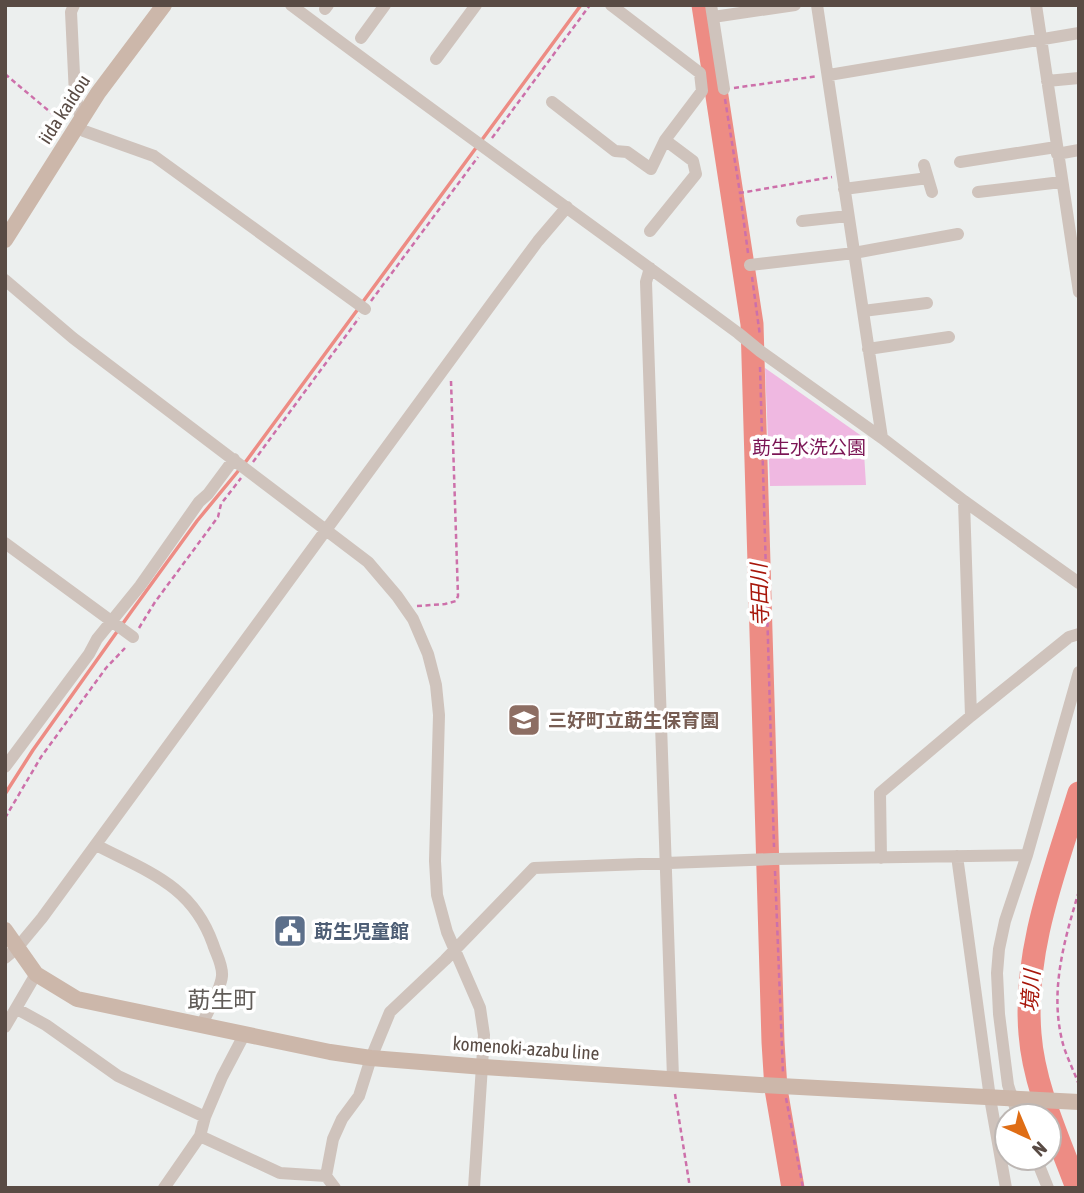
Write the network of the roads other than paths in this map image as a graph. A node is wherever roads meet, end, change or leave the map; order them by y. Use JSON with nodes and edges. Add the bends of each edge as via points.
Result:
{"nodes":[{"id":1,"x":74,"y":5,"type":"edge"},
{"id":2,"x":164,"y":5,"type":"edge"},
{"id":3,"x":291,"y":5,"type":"edge"},
{"id":4,"x":385,"y":5,"type":"edge"},
{"id":5,"x":476,"y":5,"type":"edge"},
{"id":6,"x":611,"y":5,"type":"edge"},
{"id":7,"x":795,"y":5,"type":"edge"},
{"id":8,"x":817,"y":5,"type":"edge"},
{"id":9,"x":1036,"y":5,"type":"edge"},
{"id":10,"x":712,"y":11,"type":"edge"},
{"id":11,"x":1079,"y":33,"type":"edge"},
{"id":12,"x":361,"y":38,"type":"dead end"},
{"id":13,"x":1041,"y":39,"type":"junction"},
{"id":14,"x":436,"y":59,"type":"dead end"},
{"id":15,"x":829,"y":75,"type":"junction"},
{"id":16,"x":1079,"y":78,"type":"edge"},
{"id":17,"x":1046,"y":82,"type":"junction"},
{"id":18,"x":724,"y":89,"type":"road end"},
{"id":19,"x":552,"y":102,"type":"dead end"},
{"id":20,"x":77,"y":125,"type":"junction"},
{"id":21,"x":666,"y":140,"type":"junction"},
{"id":22,"x":1079,"y":150,"type":"edge"},
{"id":23,"x":1057,"y":151,"type":"junction"},
{"id":24,"x":960,"y":162,"type":"dead end"},
{"id":25,"x":924,"y":165,"type":"dead end"},
{"id":26,"x":928,"y":178,"type":"junction"},
{"id":27,"x":1062,"y":182,"type":"junction"},
{"id":28,"x":844,"y":189,"type":"junction"},
{"id":29,"x":932,"y":192,"type":"dead end"},
{"id":30,"x":978,"y":192,"type":"dead end"},
{"id":31,"x":567,"y":207,"type":"junction"},
{"id":32,"x":848,"y":216,"type":"junction"},
{"id":33,"x":802,"y":221,"type":"dead end"},
{"id":34,"x":650,"y":231,"type":"dead end"},
{"id":35,"x":958,"y":234,"type":"dead end"},
{"id":36,"x":5,"y":240,"type":"edge"},
{"id":37,"x":854,"y":253,"type":"junction"},
{"id":38,"x":750,"y":265,"type":"road end"},
{"id":39,"x":650,"y":268,"type":"junction"},
{"id":40,"x":5,"y":280,"type":"edge"},
{"id":41,"x":1079,"y":292,"type":"edge"},
{"id":42,"x":927,"y":303,"type":"dead end"},
{"id":43,"x":365,"y":309,"type":"road end"},
{"id":44,"x":863,"y":311,"type":"junction"},
{"id":45,"x":949,"y":337,"type":"dead end"},
{"id":46,"x":868,"y":349,"type":"junction"},
{"id":47,"x":882,"y":438,"type":"junction"},
{"id":48,"x":234,"y":459,"type":"junction"},
{"id":49,"x":964,"y":502,"type":"junction"},
{"id":50,"x":327,"y":529,"type":"junction"},
{"id":51,"x":5,"y":543,"type":"edge"},
{"id":52,"x":1079,"y":583,"type":"edge"},
{"id":53,"x":112,"y":621,"type":"junction"},
{"id":54,"x":1079,"y":634,"type":"edge"},
{"id":55,"x":132,"y":636,"type":"road end"},
{"id":56,"x":1079,"y":672,"type":"edge"},
{"id":57,"x":971,"y":716,"type":"junction"},
{"id":58,"x":5,"y":767,"type":"edge"},
{"id":59,"x":96,"y":845,"type":"junction"},
{"id":60,"x":1027,"y":855,"type":"junction"},
{"id":61,"x":957,"y":856,"type":"junction"},
{"id":62,"x":881,"y":858,"type":"junction"},
{"id":63,"x":666,"y":864,"type":"junction"},
{"id":64,"x":5,"y":930,"type":"edge"},
{"id":65,"x":454,"y":951,"type":"junction"},
{"id":66,"x":11,"y":953,"type":"edge"},
{"id":67,"x":36,"y":974,"type":"junction"},
{"id":68,"x":17,"y":1009,"type":"junction"},
{"id":69,"x":201,"y":1026,"type":"junction"},
{"id":70,"x":5,"y":1027,"type":"edge"},
{"id":71,"x":244,"y":1035,"type":"junction"},
{"id":72,"x":371,"y":1058,"type":"junction"},
{"id":73,"x":484,"y":1067,"type":"junction"},
{"id":74,"x":673,"y":1078,"type":"junction"},
{"id":75,"x":990,"y":1098,"type":"junction"},
{"id":76,"x":1013,"y":1099,"type":"junction"},
{"id":77,"x":1014,"y":1102,"type":"edge"},
{"id":78,"x":1079,"y":1102,"type":"edge"},
{"id":79,"x":205,"y":1117,"type":"junction"},
{"id":80,"x":200,"y":1136,"type":"junction"},
{"id":81,"x":326,"y":1177,"type":"junction"},
{"id":82,"x":164,"y":1188,"type":"edge"},
{"id":83,"x":335,"y":1188,"type":"edge"},
{"id":84,"x":474,"y":1188,"type":"edge"},
{"id":85,"x":1006,"y":1188,"type":"edge"}],
"edges":[{"from":1,"to":20,"type":"street"},
{"from":2,"to":20,"type":"main road","name":"iida kaidou"},
{"from":3,"to":31,"type":"street"},
{"from":4,"to":12,"type":"street"},
{"from":5,"to":14,"type":"street"},
{"from":6,"to":21,"type":"street","via":[[699,73],[702,91]]},
{"from":7,"to":10,"type":"street"},
{"from":8,"to":15,"type":"street"},
{"from":9,"to":13,"type":"street"},
{"from":10,"to":18,"type":"street"},
{"from":11,"to":13,"type":"street"},
{"from":13,"to":15,"type":"street"},
{"from":13,"to":17,"type":"street"},
{"from":15,"to":28,"type":"street"},
{"from":16,"to":17,"type":"street"},
{"from":17,"to":23,"type":"street"},
{"from":19,"to":21,"type":"street","via":[[615,151],[627,152],[651,169]]},
{"from":20,"to":36,"type":"main road","name":"iida kaidou"},
{"from":20,"to":43,"type":"street","via":[[155,156]]},
{"from":21,"to":34,"type":"street","via":[[693,161],[696,174]]},
{"from":22,"to":23,"type":"street"},
{"from":23,"to":24,"type":"street"},
{"from":23,"to":27,"type":"street"},
{"from":25,"to":26,"type":"street"},
{"from":26,"to":28,"type":"street"},
{"from":26,"to":29,"type":"street"},
{"from":27,"to":30,"type":"street"},
{"from":27,"to":41,"type":"street"},
{"from":28,"to":32,"type":"street"},
{"from":31,"to":39,"type":"street"},
{"from":31,"to":50,"type":"street"},
{"from":32,"to":33,"type":"street"},
{"from":32,"to":37,"type":"street"},
{"from":35,"to":37,"type":"street"},
{"from":37,"to":38,"type":"street"},
{"from":37,"to":44,"type":"street"},
{"from":39,"to":47,"type":"street"},
{"from":39,"to":63,"type":"street","via":[[646,282]]},
{"from":40,"to":48,"type":"street","via":[[73,338]]},
{"from":42,"to":44,"type":"street"},
{"from":44,"to":46,"type":"street"},
{"from":45,"to":46,"type":"street"},
{"from":46,"to":47,"type":"street"},
{"from":47,"to":49,"type":"street"},
{"from":48,"to":50,"type":"street"},
{"from":48,"to":53,"type":"street"},
{"from":49,"to":52,"type":"street"},
{"from":49,"to":57,"type":"street"},
{"from":50,"to":59,"type":"street"},
{"from":50,"to":65,"type":"street","via":[[388,585],[406,608],[428,654],[439,730],[435,879],[440,913]]},
{"from":51,"to":53,"type":"street"},
{"from":53,"to":55,"type":"street"},
{"from":53,"to":58,"type":"street"},
{"from":54,"to":57,"type":"street"},
{"from":56,"to":60,"type":"street"},
{"from":57,"to":62,"type":"street","via":[[880,793]]},
{"from":59,"to":66,"type":"street"},
{"from":59,"to":69,"type":"street","via":[[168,883],[197,909],[222,977]]},
{"from":60,"to":61,"type":"street"},
{"from":60,"to":76,"type":"street","via":[[1005,921],[997,973]]},
{"from":61,"to":62,"type":"street"},
{"from":61,"to":75,"type":"street"},
{"from":62,"to":63,"type":"street"},
{"from":63,"to":65,"type":"street","via":[[534,868]]},
{"from":63,"to":74,"type":"street"},
{"from":64,"to":66,"type":"main road","name":"komenoki-azabu line"},
{"from":65,"to":72,"type":"street","via":[[394,1006]]},
{"from":65,"to":73,"type":"street","via":[[480,1008]]},
{"from":66,"to":67,"type":"main road","name":"komenoki-azabu line"},
{"from":67,"to":68,"type":"street"},
{"from":67,"to":69,"type":"main road","name":"komenoki-azabu line","via":[[86,1002]]},
{"from":68,"to":70,"type":"street"},
{"from":68,"to":79,"type":"street","via":[[118,1076]]},
{"from":69,"to":71,"type":"main road","name":"komenoki-azabu line"},
{"from":71,"to":72,"type":"main road","name":"komenoki-azabu line"},
{"from":71,"to":79,"type":"street"},
{"from":72,"to":73,"type":"main road","name":"komenoki-azabu line"},
{"from":72,"to":81,"type":"street","via":[[359,1096],[333,1139]]},
{"from":73,"to":74,"type":"main road","name":"komenoki-azabu line"},
{"from":73,"to":84,"type":"street"},
{"from":74,"to":75,"type":"main road","name":"komenoki-azabu line"},
{"from":75,"to":76,"type":"main road","name":"komenoki-azabu line"},
{"from":75,"to":85,"type":"street"},
{"from":76,"to":77,"type":"street"},
{"from":76,"to":78,"type":"main road","name":"komenoki-azabu line"},
{"from":79,"to":80,"type":"street"},
{"from":80,"to":81,"type":"street","via":[[280,1173]]},
{"from":80,"to":82,"type":"street"},
{"from":81,"to":83,"type":"street"}]}
